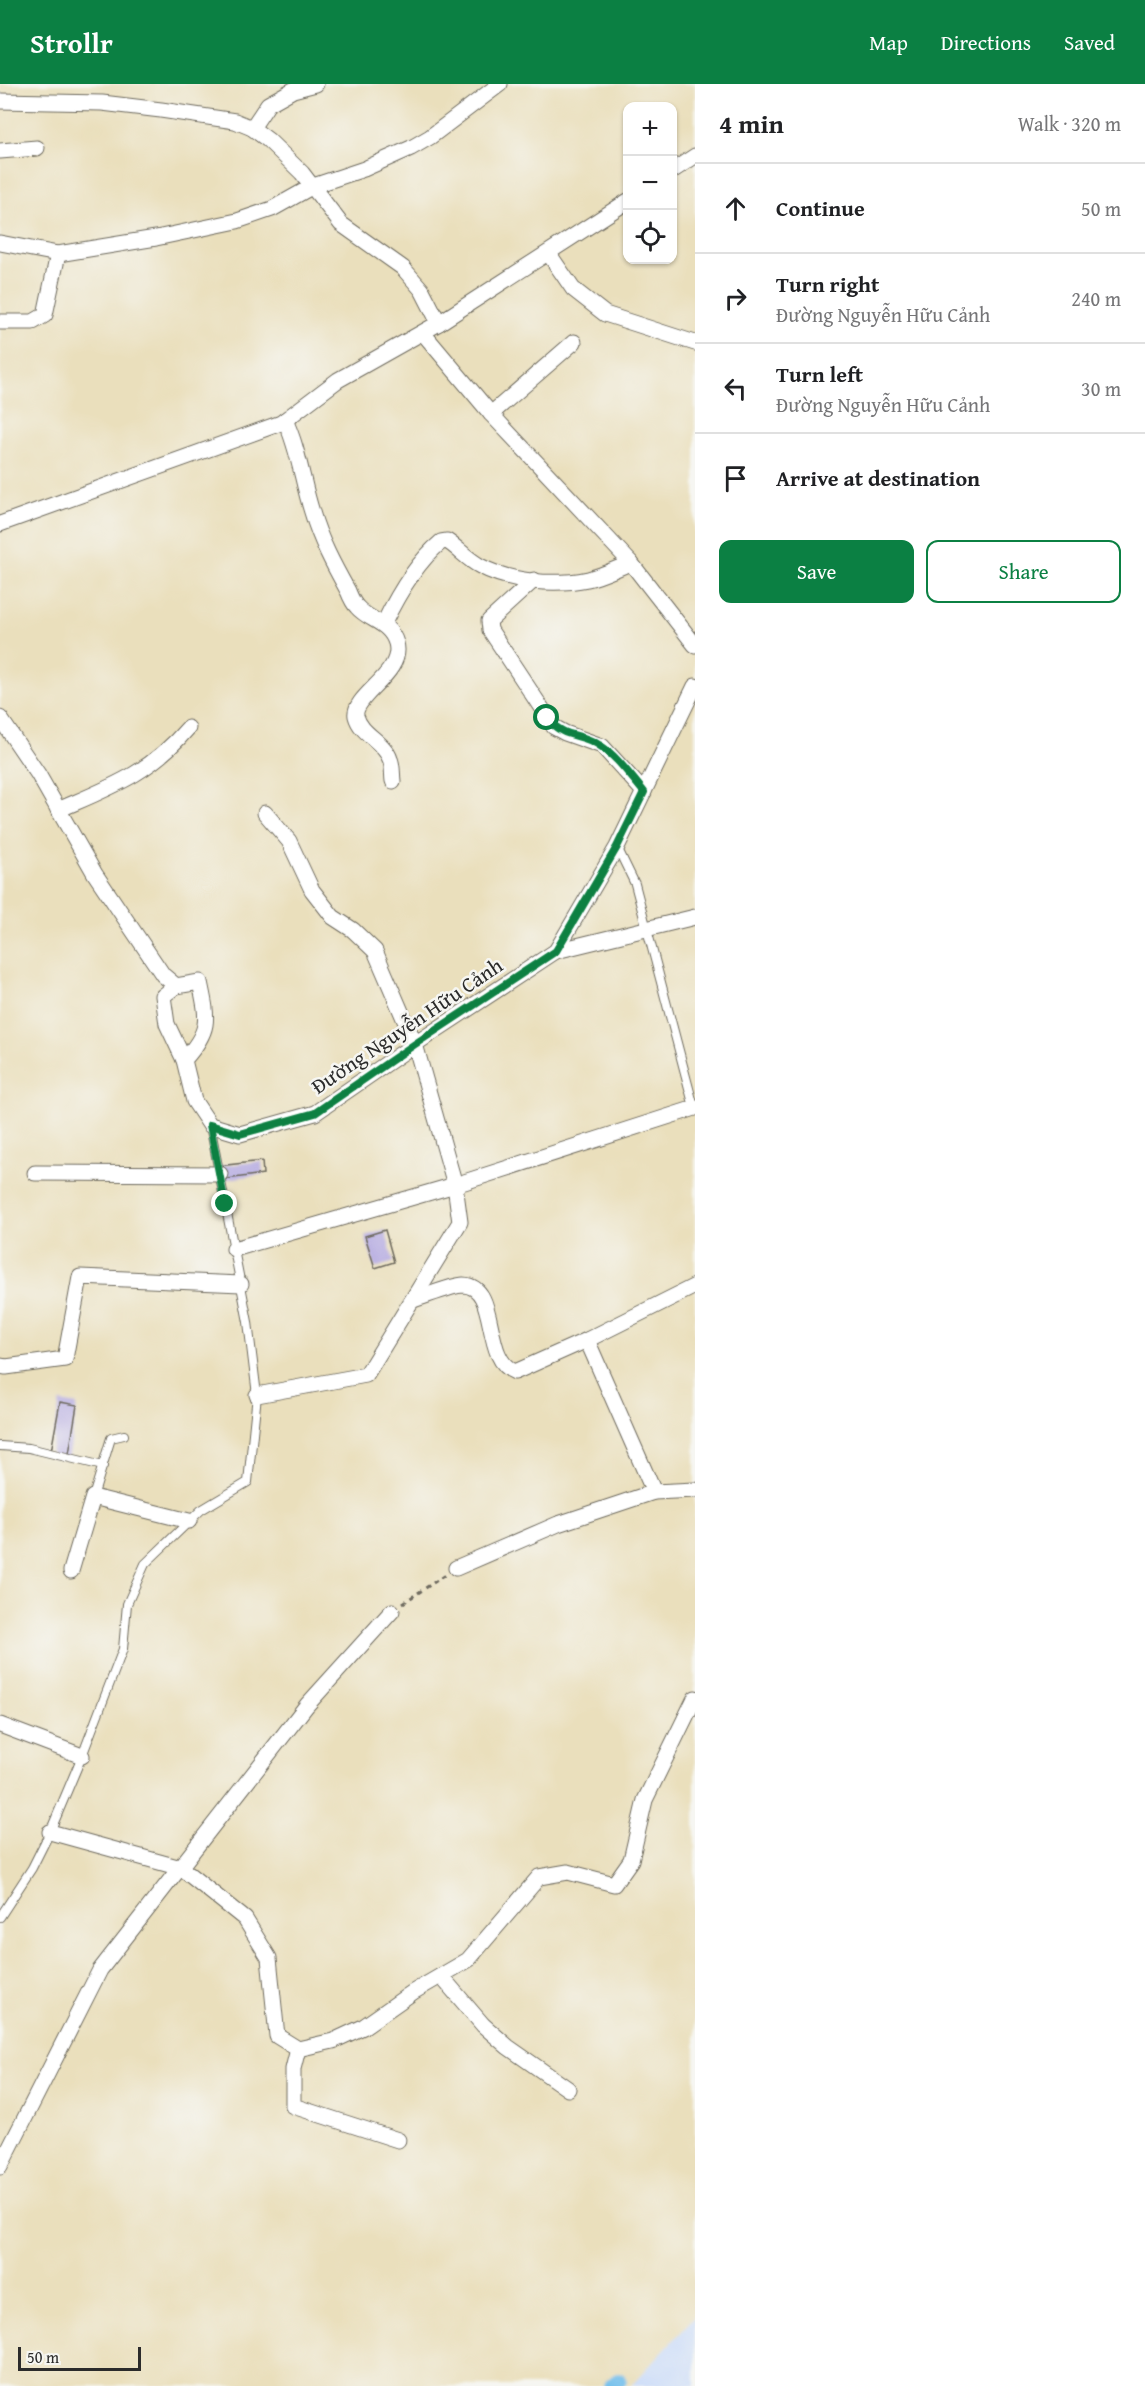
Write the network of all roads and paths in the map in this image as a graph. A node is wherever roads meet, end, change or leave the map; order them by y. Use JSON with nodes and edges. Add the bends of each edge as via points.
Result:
{"nodes":[{"id":1,"x":316,"y":84,"type":"edge"},
{"id":2,"x":500,"y":84,"type":"edge"},
{"id":3,"x":0,"y":101,"type":"edge"},
{"id":4,"x":252,"y":128,"type":"junction"},
{"id":5,"x":37,"y":148,"type":"dead end"},
{"id":6,"x":0,"y":151,"type":"edge"},
{"id":7,"x":695,"y":156,"type":"edge"},
{"id":8,"x":677,"y":168,"type":"edge"},
{"id":9,"x":313,"y":186,"type":"junction"},
{"id":10,"x":623,"y":204,"type":"edge"},
{"id":11,"x":0,"y":243,"type":"edge"},
{"id":12,"x":58,"y":254,"type":"junction"},
{"id":13,"x":549,"y":254,"type":"junction"},
{"id":14,"x":0,"y":322,"type":"edge"},
{"id":15,"x":439,"y":323,"type":"junction"},
{"id":16,"x":423,"y":333,"type":"junction"},
{"id":17,"x":574,"y":342,"type":"dead end"},
{"id":18,"x":695,"y":344,"type":"edge"},
{"id":19,"x":491,"y":414,"type":"junction"},
{"id":20,"x":285,"y":420,"type":"junction"},
{"id":21,"x":0,"y":524,"type":"edge"},
{"id":22,"x":631,"y":563,"type":"junction"},
{"id":23,"x":534,"y":580,"type":"junction"},
{"id":24,"x":384,"y":624,"type":"junction"},
{"id":25,"x":695,"y":645,"type":"edge"},
{"id":26,"x":695,"y":686,"type":"edge"},
{"id":27,"x":0,"y":718,"type":"edge"},
{"id":28,"x":188,"y":728,"type":"dead end"},
{"id":29,"x":393,"y":781,"type":"dead end"},
{"id":30,"x":644,"y":792,"type":"junction"},
{"id":31,"x":58,"y":810,"type":"junction"},
{"id":32,"x":265,"y":813,"type":"dead end"},
{"id":33,"x":617,"y":847,"type":"junction"},
{"id":34,"x":695,"y":917,"type":"edge"},
{"id":35,"x":647,"y":928,"type":"junction"},
{"id":36,"x":556,"y":951,"type":"junction"},
{"id":37,"x":176,"y":986,"type":"junction"},
{"id":38,"x":415,"y":1044,"type":"junction"},
{"id":39,"x":184,"y":1060,"type":"junction"},
{"id":40,"x":694,"y":1109,"type":"edge"},
{"id":41,"x":210,"y":1125,"type":"junction"},
{"id":42,"x":35,"y":1173,"type":"dead end"},
{"id":43,"x":219,"y":1174,"type":"junction"},
{"id":44,"x":455,"y":1185,"type":"junction"},
{"id":45,"x":234,"y":1249,"type":"junction"},
{"id":46,"x":241,"y":1284,"type":"junction"},
{"id":47,"x":695,"y":1286,"type":"edge"},
{"id":48,"x":413,"y":1300,"type":"junction"},
{"id":49,"x":587,"y":1340,"type":"junction"},
{"id":50,"x":0,"y":1365,"type":"edge"},
{"id":51,"x":257,"y":1395,"type":"junction"},
{"id":52,"x":124,"y":1435,"type":"dead end"},
{"id":53,"x":0,"y":1446,"type":"edge"},
{"id":54,"x":103,"y":1466,"type":"junction"},
{"id":55,"x":695,"y":1490,"type":"edge"},
{"id":56,"x":654,"y":1492,"type":"junction"},
{"id":57,"x":93,"y":1497,"type":"junction"},
{"id":58,"x":189,"y":1521,"type":"junction"},
{"id":59,"x":456,"y":1568,"type":"joint"},
{"id":60,"x":71,"y":1571,"type":"dead end"},
{"id":61,"x":392,"y":1611,"type":"joint"},
{"id":62,"x":695,"y":1698,"type":"edge"},
{"id":63,"x":0,"y":1725,"type":"edge"},
{"id":64,"x":82,"y":1756,"type":"junction"},
{"id":65,"x":50,"y":1832,"type":"junction"},
{"id":66,"x":181,"y":1868,"type":"junction"},
{"id":67,"x":0,"y":1917,"type":"edge"},
{"id":68,"x":441,"y":1976,"type":"junction"},
{"id":69,"x":298,"y":2049,"type":"junction"},
{"id":70,"x":568,"y":2089,"type":"dead end"},
{"id":71,"x":398,"y":2140,"type":"dead end"},
{"id":72,"x":0,"y":2167,"type":"edge"}],
"edges":[{"from":1,"to":4,"type":"street","via":[[293,90],[268,104]]},
{"from":2,"to":9,"type":"street","via":[[411,148]]},
{"from":3,"to":4,"type":"street","via":[[161,110],[235,121]]},
{"from":4,"to":9,"type":"street"},
{"from":5,"to":6,"type":"street"},
{"from":7,"to":8,"type":"street"},
{"from":9,"to":12,"type":"street","via":[[272,209],[237,221]]},
{"from":9,"to":15,"type":"street","via":[[341,224],[403,268],[422,290]]},
{"from":10,"to":13,"type":"street"},
{"from":11,"to":12,"type":"street"},
{"from":12,"to":14,"type":"street","via":[[45,315],[33,322]]},
{"from":13,"to":15,"type":"street"},
{"from":13,"to":18,"type":"street","via":[[573,289],[605,314]]},
{"from":15,"to":16,"type":"street"},
{"from":16,"to":19,"type":"street"},
{"from":16,"to":20,"type":"street","via":[[338,380]]},
{"from":17,"to":19,"type":"street"},
{"from":19,"to":22,"type":"street"},
{"from":20,"to":21,"type":"street"},
{"from":20,"to":24,"type":"street","via":[[321,539],[358,608]]},
{"from":22,"to":23,"type":"street","via":[[588,579]]},
{"from":22,"to":25,"type":"street"},
{"from":23,"to":24,"type":"street","via":[[500,576],[477,565],[447,541],[441,542],[417,568]]},
{"from":23,"to":30,"type":"street","via":[[492,618],[490,630],[554,727],[602,746]]},
{"from":24,"to":29,"type":"street","via":[[398,653],[356,716],[363,729],[385,750]]},
{"from":26,"to":30,"type":"street","name":"Đường Nguyễn Hữu Cảnh"},
{"from":27,"to":31,"type":"street"},
{"from":28,"to":31,"type":"street","via":[[168,751],[132,776]]},
{"from":30,"to":33,"type":"street","name":"Đường Nguyễn Hữu Cảnh"},
{"from":31,"to":37,"type":"street","via":[[162,975]]},
{"from":32,"to":38,"type":"street","via":[[289,841],[312,890],[333,918],[375,951]]},
{"from":33,"to":35,"type":"lane","via":[[635,884]]},
{"from":33,"to":36,"type":"street","name":"Đường Nguyễn Hữu Cảnh"},
{"from":34,"to":35,"type":"street"},
{"from":35,"to":36,"type":"street"},
{"from":35,"to":40,"type":"lane"},
{"from":36,"to":38,"type":"street","name":"Đường Nguyễn Hữu Cảnh"},
{"from":37,"to":39,"type":"street","via":[[163,996],[167,1024]]},
{"from":37,"to":39,"type":"street","via":[[200,982],[207,1014],[200,1042]]},
{"from":38,"to":41,"type":"street","name":"Đường Nguyễn Hữu Cảnh","via":[[315,1113],[240,1134]]},
{"from":38,"to":44,"type":"street"},
{"from":39,"to":41,"type":"street","via":[[194,1101]]},
{"from":40,"to":44,"type":"street"},
{"from":41,"to":43,"type":"lane"},
{"from":42,"to":43,"type":"street"},
{"from":43,"to":45,"type":"lane"},
{"from":44,"to":45,"type":"street"},
{"from":44,"to":48,"type":"street","via":[[460,1222]]},
{"from":45,"to":46,"type":"lane"},
{"from":46,"to":50,"type":"street","via":[[80,1277],[65,1359]]},
{"from":46,"to":51,"type":"lane"},
{"from":47,"to":49,"type":"street"},
{"from":48,"to":49,"type":"street","via":[[463,1285],[473,1289],[486,1302],[498,1357],[507,1369],[515,1372]]},
{"from":48,"to":51,"type":"street","via":[[366,1375]]},
{"from":49,"to":56,"type":"street"},
{"from":51,"to":58,"type":"lane","via":[[249,1482]]},
{"from":52,"to":54,"type":"lane","via":[[111,1438]]},
{"from":53,"to":54,"type":"lane","via":[[29,1448]]},
{"from":54,"to":57,"type":"lane"},
{"from":55,"to":56,"type":"street"},
{"from":56,"to":59,"type":"street","via":[[558,1524]]},
{"from":57,"to":58,"type":"street"},
{"from":57,"to":60,"type":"street"},
{"from":58,"to":64,"type":"lane","via":[[145,1564],[127,1604],[123,1649]]},
{"from":59,"to":61,"type":"path"},
{"from":61,"to":66,"type":"street","via":[[307,1705]]},
{"from":62,"to":68,"type":"street","via":[[645,1800],[631,1860],[614,1884],[568,1872],[539,1877],[468,1960]]},
{"from":63,"to":64,"type":"street"},
{"from":64,"to":65,"type":"lane"},
{"from":65,"to":66,"type":"street"},
{"from":65,"to":67,"type":"lane"},
{"from":66,"to":69,"type":"street","via":[[245,1919],[258,1938],[269,1958],[278,2036]]},
{"from":66,"to":72,"type":"street","via":[[100,1970]]},
{"from":68,"to":69,"type":"street","via":[[363,2028],[333,2042]]},
{"from":68,"to":70,"type":"street","via":[[483,2025]]},
{"from":69,"to":71,"type":"street","via":[[293,2069],[293,2106]]}]}
